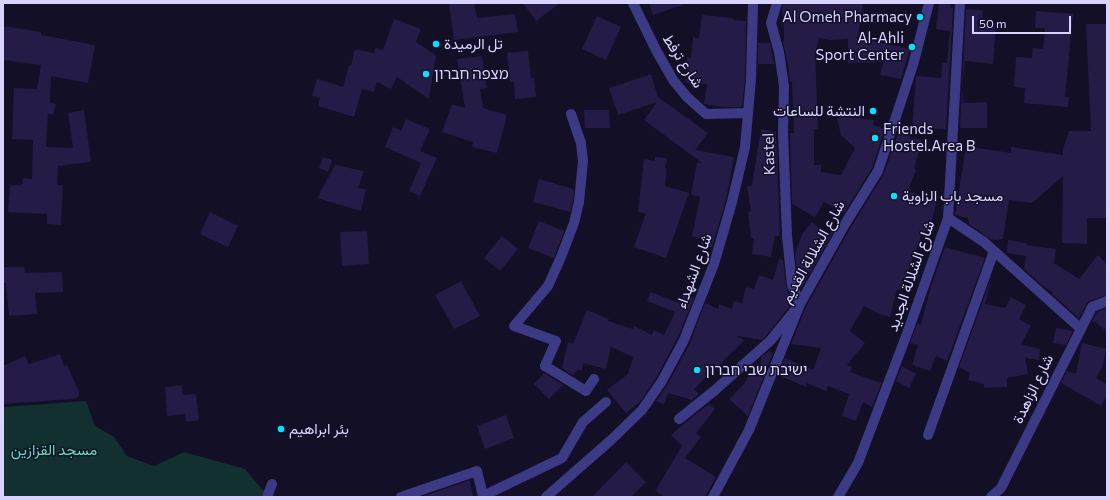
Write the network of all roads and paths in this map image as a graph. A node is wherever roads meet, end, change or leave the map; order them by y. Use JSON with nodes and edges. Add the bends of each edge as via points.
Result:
{"nodes":[{"id":1,"x":633,"y":3,"type":"edge"},
{"id":2,"x":753,"y":3,"type":"edge"},
{"id":3,"x":777,"y":3,"type":"edge"},
{"id":4,"x":929,"y":3,"type":"edge"},
{"id":5,"x":960,"y":3,"type":"edge"},
{"id":6,"x":748,"y":113,"type":"junction"},
{"id":7,"x":570,"y":114,"type":"dead end"},
{"id":8,"x":948,"y":218,"type":"junction"},
{"id":9,"x":994,"y":251,"type":"junction"},
{"id":10,"x":1107,"y":301,"type":"edge"},
{"id":11,"x":800,"y":304,"type":"junction"},
{"id":12,"x":1080,"y":328,"type":"junction"},
{"id":13,"x":594,"y":379,"type":"dead end"},
{"id":14,"x":606,"y":402,"type":"dead end"},
{"id":15,"x":679,"y":419,"type":"dead end"},
{"id":16,"x":928,"y":435,"type":"dead end"},
{"id":17,"x":272,"y":484,"type":"dead end"},
{"id":18,"x":266,"y":497,"type":"edge"},
{"id":19,"x":401,"y":497,"type":"edge"},
{"id":20,"x":546,"y":497,"type":"edge"},
{"id":21,"x":713,"y":497,"type":"edge"},
{"id":22,"x":838,"y":497,"type":"edge"},
{"id":23,"x":991,"y":497,"type":"edge"}],
"edges":[{"from":1,"to":6,"type":"street","name":"شارع ترفط","via":[[673,80],[687,97],[706,114]]},
{"from":2,"to":6,"type":"street","name":"شارع الشهداء"},
{"from":3,"to":11,"type":"street","name":"Kastel","via":[[771,23],[784,86],[787,236],[792,285]]},
{"from":4,"to":11,"type":"street","name":"شارع الشلالة القديم","via":[[913,65],[878,171]]},
{"from":5,"to":8,"type":"street","name":"شارع الشلالة الجديد"},
{"from":6,"to":20,"type":"street","name":"شارع الشهداء","via":[[745,147],[732,202],[714,264],[684,340],[662,381],[642,410]]},
{"from":7,"to":13,"type":"street","via":[[581,143],[583,161],[576,216],[548,286],[514,326],[556,341],[545,366],[586,391]]},
{"from":8,"to":9,"type":"street"},
{"from":8,"to":22,"type":"street","name":"شارع الشلالة الجديد","via":[[858,462]]},
{"from":9,"to":12,"type":"street"},
{"from":9,"to":16,"type":"street"},
{"from":10,"to":12,"type":"street","name":"شارع الزاهدة","via":[[1092,307]]},
{"from":11,"to":15,"type":"street","via":[[771,340]]},
{"from":11,"to":21,"type":"street","name":"شارع الشلالة القديم","via":[[749,430]]},
{"from":12,"to":23,"type":"street","name":"شارع الزاهدة","via":[[1001,488]]},
{"from":14,"to":19,"type":"street","via":[[583,422],[562,458],[483,496],[477,471]]},
{"from":17,"to":18,"type":"street"}]}
